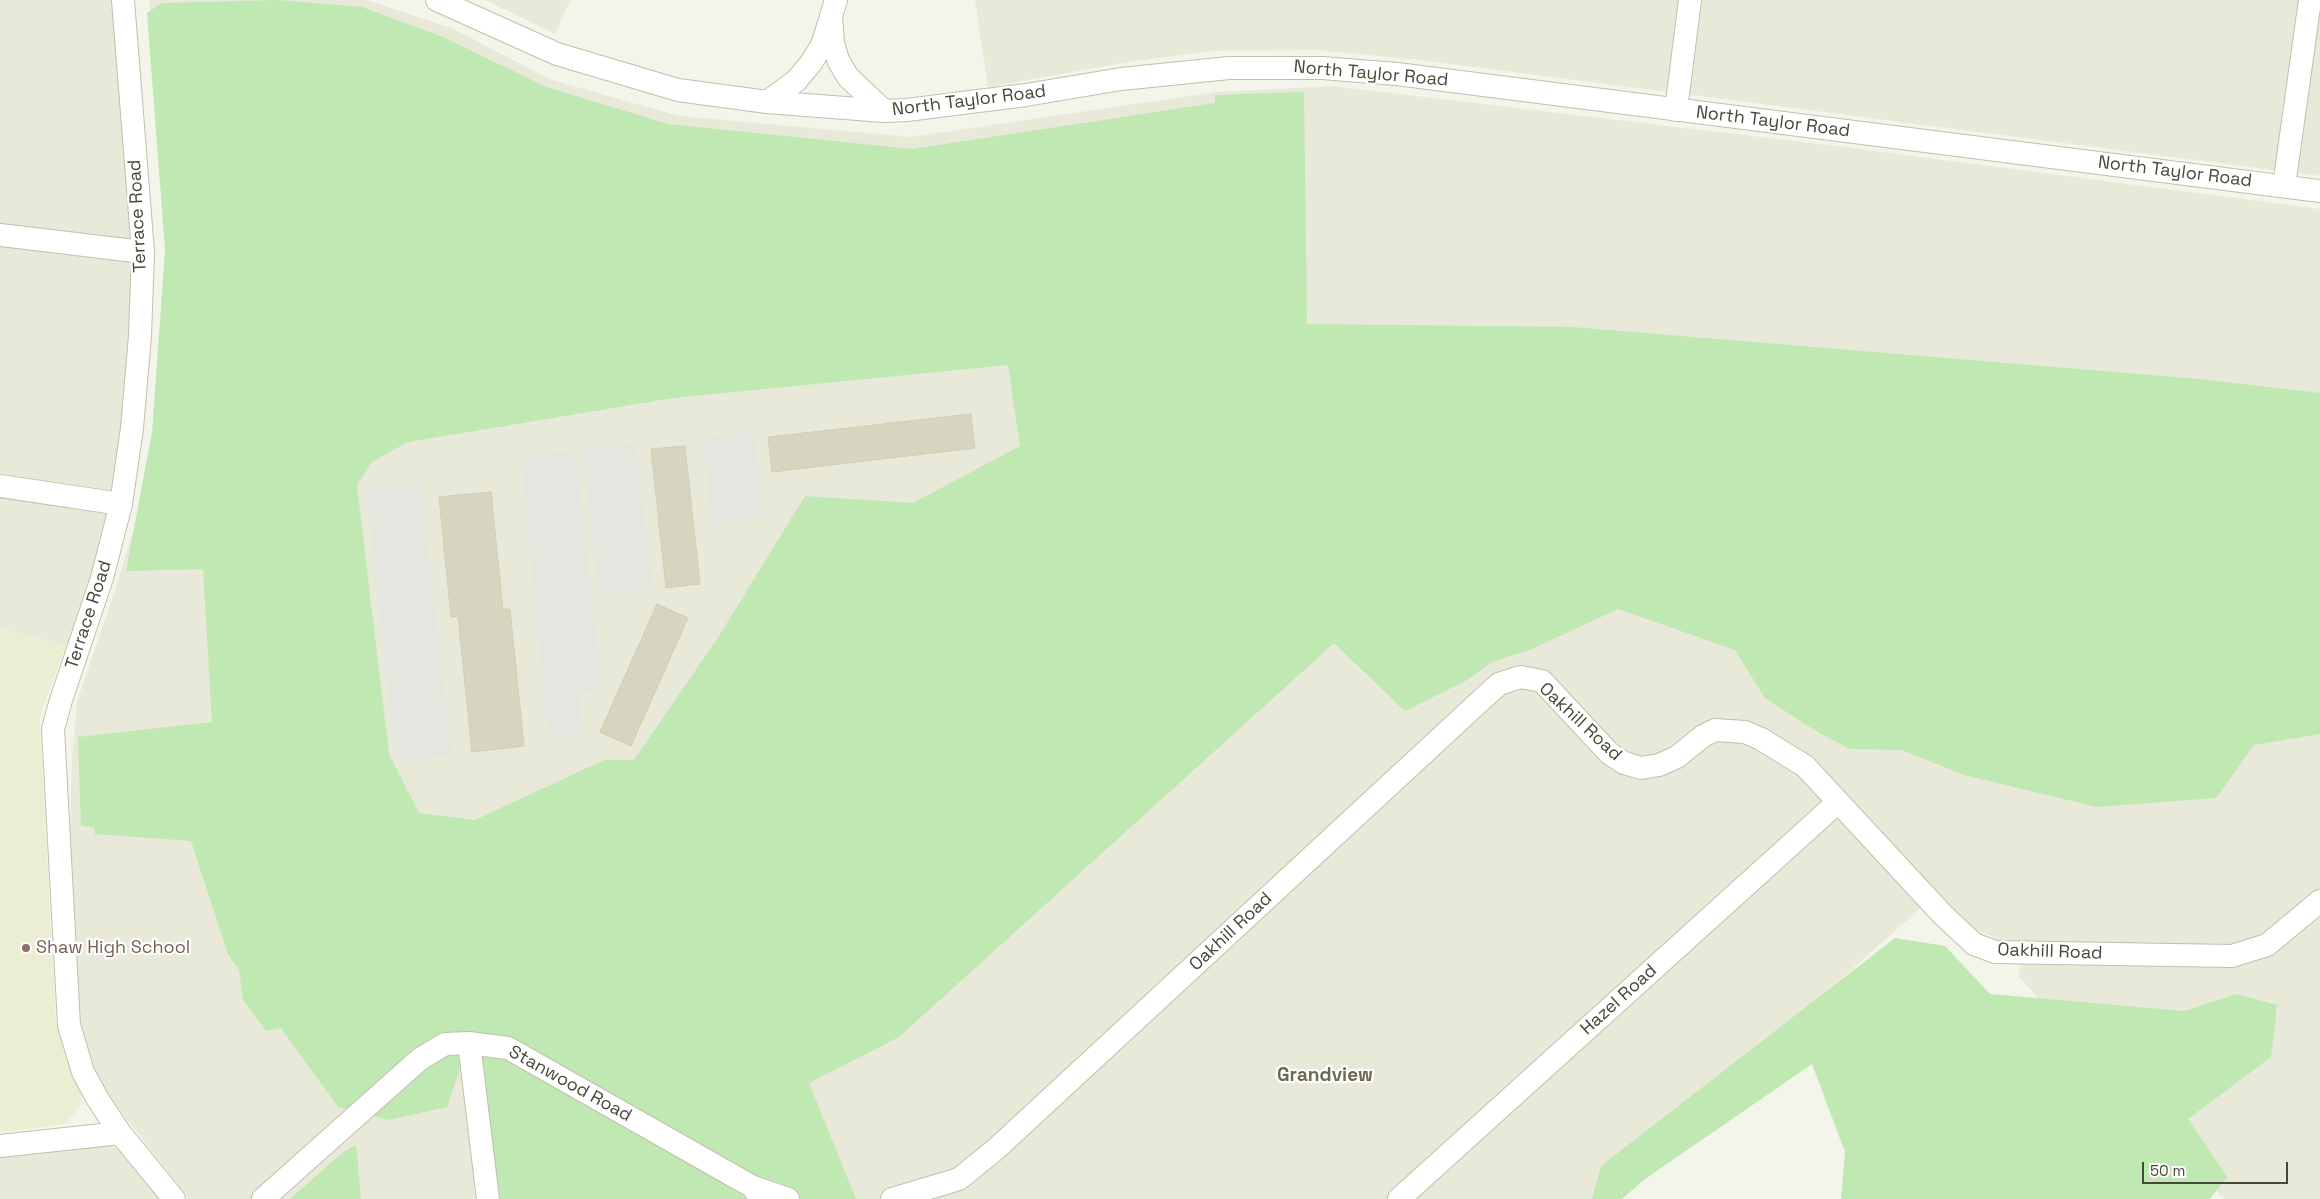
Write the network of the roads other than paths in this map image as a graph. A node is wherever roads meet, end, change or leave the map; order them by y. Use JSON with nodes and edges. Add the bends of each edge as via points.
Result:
{"nodes":[{"id":1,"x":123,"y":0,"type":"edge"},
{"id":2,"x":437,"y":0,"type":"edge"},
{"id":3,"x":1690,"y":0,"type":"edge"},
{"id":4,"x":2310,"y":0,"type":"edge"},
{"id":5,"x":832,"y":5,"type":"edge"},
{"id":6,"x":767,"y":102,"type":"junction"},
{"id":7,"x":1676,"y":110,"type":"junction"},
{"id":8,"x":884,"y":111,"type":"junction"},
{"id":9,"x":2284,"y":186,"type":"junction"},
{"id":10,"x":2320,"y":191,"type":"edge"},
{"id":11,"x":0,"y":235,"type":"edge"},
{"id":12,"x":143,"y":252,"type":"junction"},
{"id":13,"x":0,"y":486,"type":"edge"},
{"id":14,"x":121,"y":504,"type":"junction"},
{"id":15,"x":1838,"y":802,"type":"junction"},
{"id":16,"x":2320,"y":901,"type":"edge"},
{"id":17,"x":469,"y":1043,"type":"junction"},
{"id":18,"x":120,"y":1133,"type":"junction"},
{"id":19,"x":0,"y":1146,"type":"edge"},
{"id":20,"x":757,"y":1193,"type":"edge"},
{"id":21,"x":174,"y":1199,"type":"edge"},
{"id":22,"x":263,"y":1199,"type":"edge"},
{"id":23,"x":488,"y":1199,"type":"edge"},
{"id":24,"x":788,"y":1199,"type":"edge"},
{"id":25,"x":892,"y":1199,"type":"edge"},
{"id":26,"x":1399,"y":1199,"type":"edge"}],
"edges":[{"from":1,"to":12,"type":"street","name":"Terrace Road"},
{"from":2,"to":6,"type":"street","name":"North Taylor Road","via":[[557,54],[678,90]]},
{"from":3,"to":7,"type":"street"},
{"from":4,"to":9,"type":"street"},
{"from":5,"to":6,"type":"street","via":[[822,45],[811,63],[796,81]]},
{"from":5,"to":8,"type":"street","via":[[833,44],[838,60],[848,77]]},
{"from":6,"to":8,"type":"street","name":"North Taylor Road"},
{"from":7,"to":8,"type":"street","name":"North Taylor Road","via":[[1397,74],[1270,66],[1121,79],[1026,95]]},
{"from":7,"to":9,"type":"street","name":"North Taylor Road"},
{"from":9,"to":10,"type":"street","name":"North Taylor Road"},
{"from":11,"to":12,"type":"street"},
{"from":12,"to":14,"type":"street","name":"Terrace Road","via":[[132,428]]},
{"from":13,"to":14,"type":"street"},
{"from":14,"to":18,"type":"street","name":"Terrace Road","via":[[102,578],[53,729],[69,1025],[83,1072]]},
{"from":15,"to":16,"type":"street","name":"Oakhill Road","via":[[1943,915],[1974,944],[1995,952],[2232,956],[2267,946]]},
{"from":15,"to":25,"type":"street","name":"Oakhill Road","via":[[1805,766],[1745,732],[1715,730],[1677,757],[1641,768],[1624,763],[1610,753],[1542,681],[1520,677],[1499,684],[996,1149],[959,1179]]},
{"from":15,"to":26,"type":"street","name":"Hazel Road"},
{"from":17,"to":20,"type":"street","name":"Stanwood Road","via":[[508,1048]]},
{"from":17,"to":22,"type":"street","name":"Stanwood Road","via":[[445,1044],[420,1059]]},
{"from":17,"to":23,"type":"street"},
{"from":18,"to":19,"type":"street"},
{"from":18,"to":21,"type":"street","name":"Terrace Road"},
{"from":20,"to":24,"type":"street"}]}
